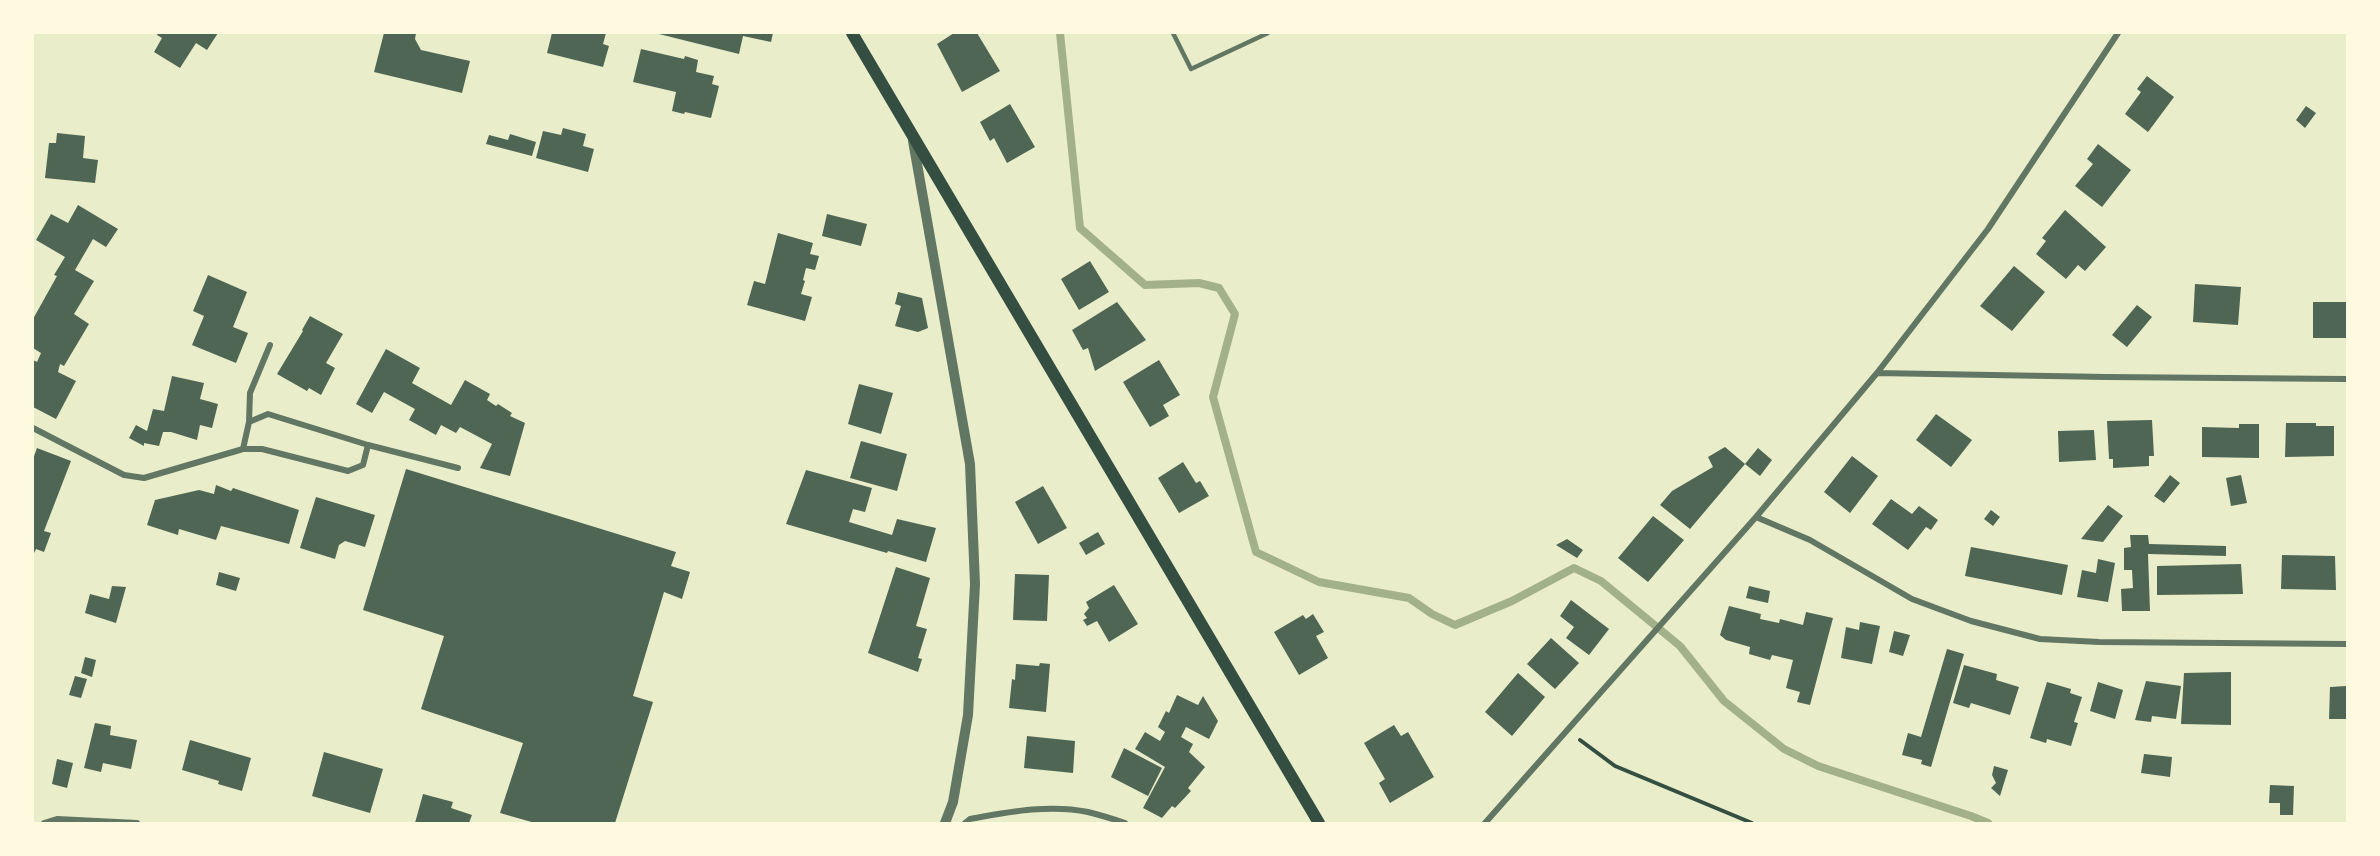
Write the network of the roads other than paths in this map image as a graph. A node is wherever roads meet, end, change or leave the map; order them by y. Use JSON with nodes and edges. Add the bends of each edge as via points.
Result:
{"nodes":[{"id":1,"x":852,"y":33,"type":"edge"},
{"id":2,"x":1173,"y":33,"type":"edge"},
{"id":3,"x":1268,"y":33,"type":"edge"},
{"id":4,"x":2118,"y":33,"type":"edge"},
{"id":5,"x":912,"y":135,"type":"junction"},
{"id":6,"x":270,"y":345,"type":"dead end"},
{"id":7,"x":1878,"y":372,"type":"junction"},
{"id":8,"x":2347,"y":378,"type":"edge"},
{"id":9,"x":249,"y":422,"type":"junction"},
{"id":10,"x":33,"y":428,"type":"edge"},
{"id":11,"x":368,"y":445,"type":"junction"},
{"id":12,"x":243,"y":449,"type":"junction"},
{"id":13,"x":458,"y":468,"type":"dead end"},
{"id":14,"x":1756,"y":517,"type":"junction"},
{"id":15,"x":2347,"y":644,"type":"edge"},
{"id":16,"x":44,"y":823,"type":"edge"},
{"id":17,"x":136,"y":823,"type":"edge"},
{"id":18,"x":945,"y":823,"type":"edge"},
{"id":19,"x":965,"y":823,"type":"edge"},
{"id":20,"x":1125,"y":823,"type":"edge"},
{"id":21,"x":1319,"y":823,"type":"edge"},
{"id":22,"x":1485,"y":823,"type":"edge"}],
"edges":[{"from":1,"to":5,"type":"main road"},
{"from":2,"to":3,"type":"lane","via":[[1191,69]]},
{"from":4,"to":7,"type":"street","via":[[1988,229]]},
{"from":5,"to":18,"type":"street","via":[[970,464],[975,584],[968,715],[953,802]]},
{"from":5,"to":21,"type":"main road"},
{"from":6,"to":9,"type":"street","via":[[250,393]]},
{"from":7,"to":8,"type":"street"},
{"from":7,"to":14,"type":"street"},
{"from":9,"to":11,"type":"street","via":[[268,414]]},
{"from":9,"to":12,"type":"street"},
{"from":10,"to":12,"type":"street","via":[[124,475],[144,478]]},
{"from":11,"to":12,"type":"street","via":[[363,465],[348,471],[262,449]]},
{"from":11,"to":13,"type":"street"},
{"from":14,"to":15,"type":"street","via":[[1810,540],[1912,599],[1971,621],[2040,639]]},
{"from":14,"to":22,"type":"street"},
{"from":16,"to":17,"type":"street","via":[[57,819]]},
{"from":19,"to":20,"type":"street","via":[[1021,810],[1048,809],[1087,812]]}]}
